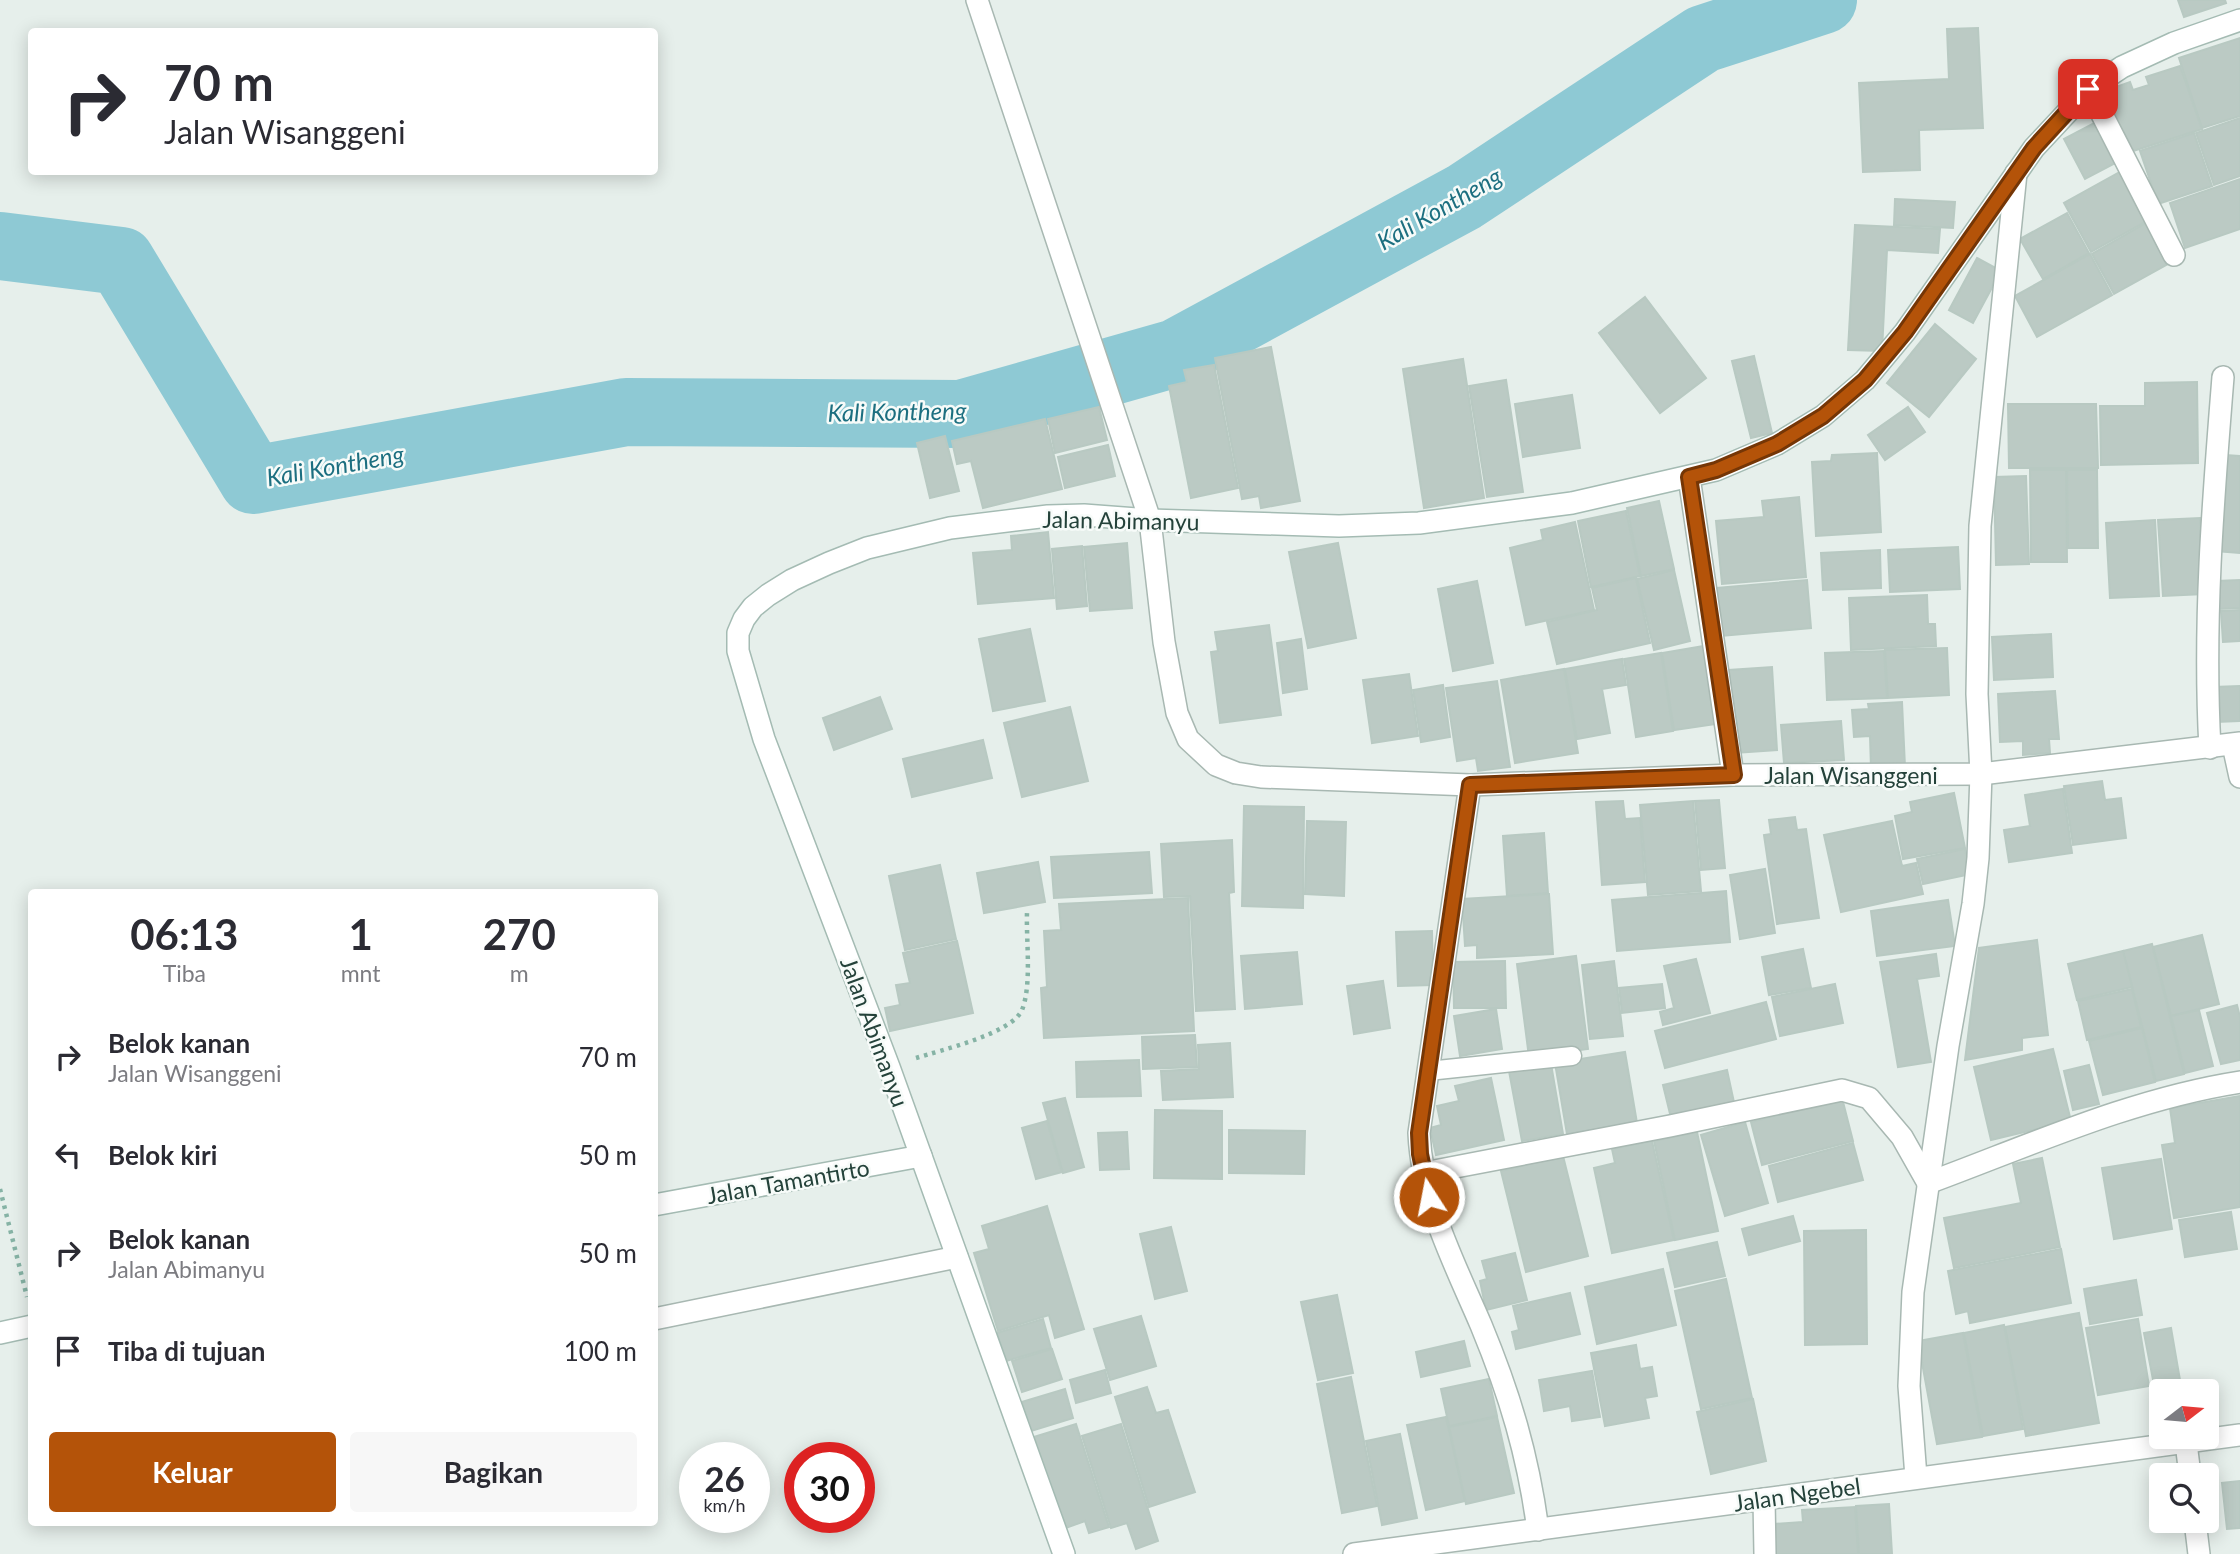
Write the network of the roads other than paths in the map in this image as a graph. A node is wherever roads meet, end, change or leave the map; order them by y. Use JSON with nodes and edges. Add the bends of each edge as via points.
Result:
{"nodes":[{"id":1,"x":977,"y":0,"type":"edge"},
{"id":2,"x":2240,"y":20,"type":"edge"},
{"id":3,"x":2088,"y":89,"type":"junction"},
{"id":4,"x":2016,"y":173,"type":"junction"},
{"id":5,"x":2175,"y":255,"type":"dead end"},
{"id":6,"x":2223,"y":377,"type":"dead end"},
{"id":7,"x":1689,"y":477,"type":"junction"},
{"id":8,"x":1150,"y":520,"type":"junction"},
{"id":9,"x":2237,"y":744,"type":"edge"},
{"id":10,"x":2210,"y":748,"type":"junction"},
{"id":11,"x":1981,"y":774,"type":"junction"},
{"id":12,"x":1734,"y":775,"type":"junction"},
{"id":13,"x":2240,"y":777,"type":"edge"},
{"id":14,"x":1470,"y":785,"type":"junction"},
{"id":15,"x":1572,"y":1056,"type":"dead end"},
{"id":16,"x":1428,"y":1071,"type":"junction"},
{"id":17,"x":2240,"y":1082,"type":"edge"},
{"id":18,"x":921,"y":1156,"type":"junction"},
{"id":19,"x":1424,"y":1172,"type":"junction"},
{"id":20,"x":1928,"y":1183,"type":"junction"},
{"id":21,"x":658,"y":1204,"type":"edge"},
{"id":22,"x":957,"y":1257,"type":"junction"},
{"id":23,"x":658,"y":1318,"type":"edge"},
{"id":24,"x":28,"y":1327,"type":"edge"},
{"id":25,"x":0,"y":1333,"type":"edge"},
{"id":26,"x":2240,"y":1435,"type":"edge"},
{"id":27,"x":2219,"y":1438,"type":"edge"},
{"id":28,"x":2149,"y":1448,"type":"edge"},
{"id":29,"x":1916,"y":1477,"type":"junction"},
{"id":30,"x":1764,"y":1499,"type":"junction"},
{"id":31,"x":1538,"y":1530,"type":"junction"},
{"id":32,"x":2196,"y":1533,"type":"edge"},
{"id":33,"x":1450,"y":1548,"type":"edge"},
{"id":34,"x":1065,"y":1554,"type":"edge"},
{"id":35,"x":1354,"y":1554,"type":"edge"},
{"id":36,"x":1765,"y":1554,"type":"edge"},
{"id":37,"x":2199,"y":1554,"type":"edge"}],
"edges":[{"from":1,"to":8,"type":"street","name":"Jalan Wisanggeni"},
{"from":2,"to":3,"type":"street","name":"Jalan Abimanyu","via":[[2174,43]]},
{"from":3,"to":4,"type":"street","name":"Jalan Abimanyu"},
{"from":3,"to":5,"type":"street"},
{"from":4,"to":7,"type":"street","name":"Jalan Abimanyu","via":[[1905,332],[1865,380],[1823,416],[1777,444]]},
{"from":4,"to":11,"type":"street","via":[[1980,526],[1977,694]]},
{"from":6,"to":10,"type":"street","via":[[2206,645]]},
{"from":7,"to":8,"type":"street","name":"Jalan Abimanyu","via":[[1573,503],[1419,523],[1339,526]]},
{"from":7,"to":12,"type":"street"},
{"from":8,"to":14,"type":"street","name":"Jalan Wisanggeni","via":[[1177,713],[1188,739],[1216,765],[1261,777]]},
{"from":8,"to":18,"type":"street","name":"Jalan Abimanyu","via":[[1048,516],[950,528],[867,548],[768,595],[753,607],[738,634],[738,651],[764,739]]},
{"from":9,"to":10,"type":"street","name":"Jalan Wisanggeni"},
{"from":9,"to":13,"type":"street"},
{"from":10,"to":11,"type":"street","name":"Jalan Wisanggeni"},
{"from":11,"to":12,"type":"street","name":"Jalan Wisanggeni"},
{"from":11,"to":20,"type":"street","via":[[1973,904]]},
{"from":12,"to":14,"type":"street","name":"Jalan Wisanggeni"},
{"from":14,"to":16,"type":"street"},
{"from":15,"to":16,"type":"lane"},
{"from":16,"to":19,"type":"street","via":[[1419,1133]]},
{"from":17,"to":20,"type":"street","via":[[2114,1112]]},
{"from":18,"to":21,"type":"street","name":"Jalan Tamantirto"},
{"from":18,"to":22,"type":"street","name":"Jalan Abimanyu"},
{"from":19,"to":20,"type":"street","via":[[1842,1090],[1869,1098],[1902,1137]]},
{"from":19,"to":31,"type":"street","via":[[1441,1236],[1513,1410],[1532,1484]]},
{"from":20,"to":29,"type":"street","via":[[1909,1349]]},
{"from":22,"to":23,"type":"street"},
{"from":22,"to":34,"type":"street","name":"Jalan Abimanyu"},
{"from":24,"to":25,"type":"street"},
{"from":26,"to":27,"type":"street","name":"Jalan Ngebel"},
{"from":28,"to":29,"type":"street","name":"Jalan Ngebel"},
{"from":29,"to":30,"type":"street","name":"Jalan Ngebel"},
{"from":30,"to":31,"type":"street","name":"Jalan Ngebel"},
{"from":30,"to":36,"type":"street"},
{"from":31,"to":33,"type":"street","name":"Jalan Ngebel"},
{"from":32,"to":37,"type":"street"},
{"from":33,"to":35,"type":"street","name":"Jalan Ngebel"}]}
